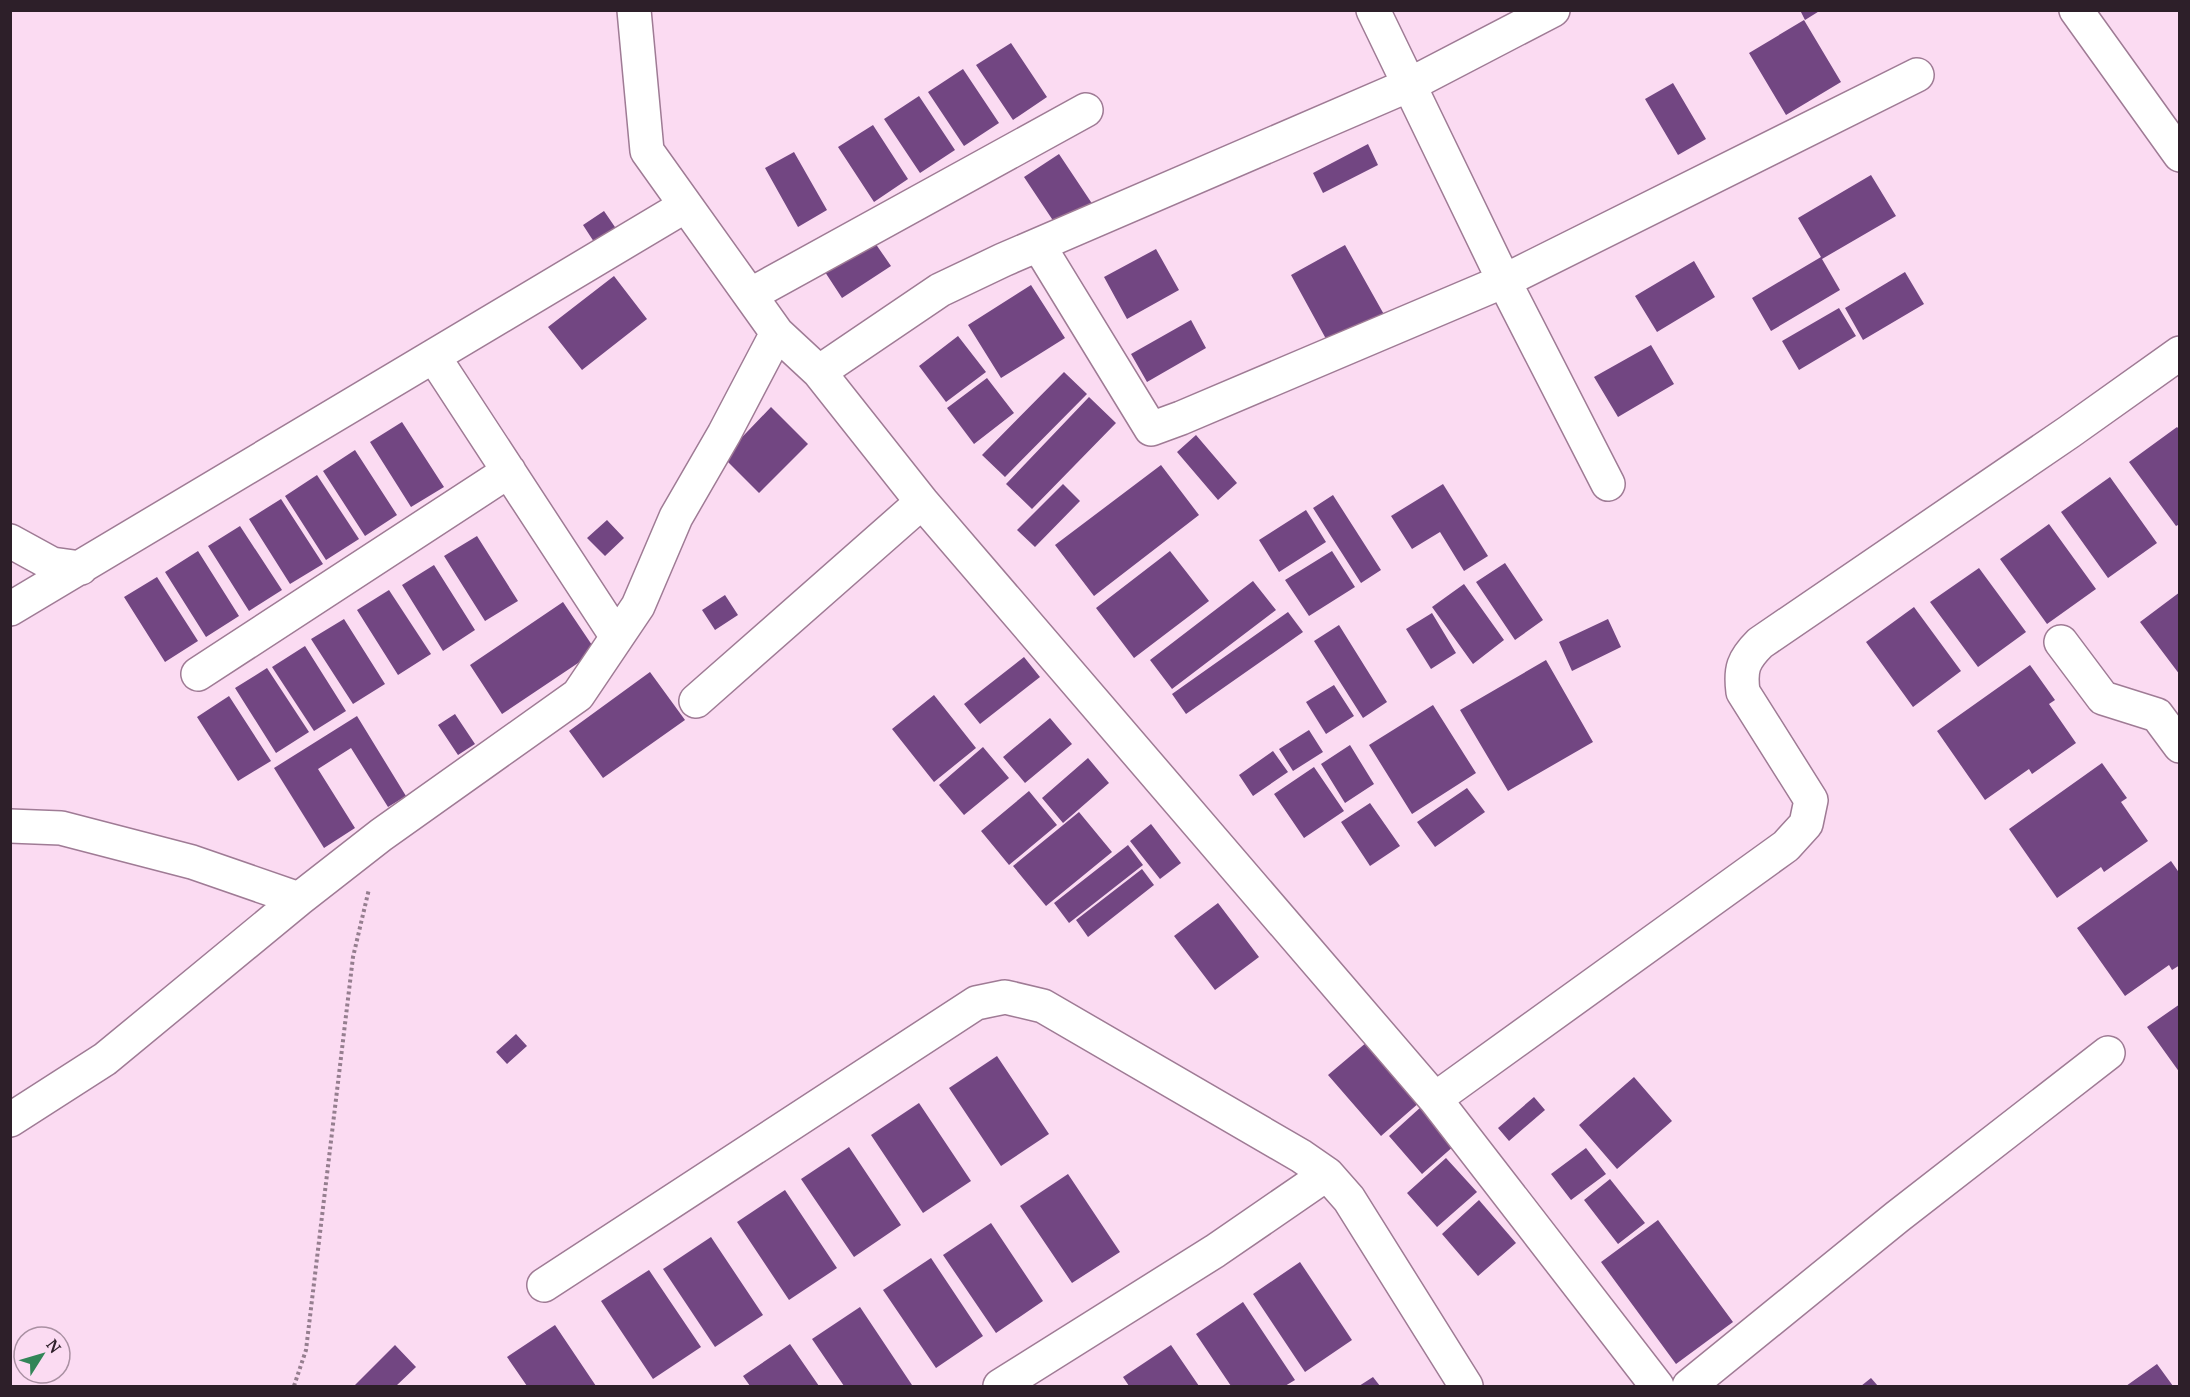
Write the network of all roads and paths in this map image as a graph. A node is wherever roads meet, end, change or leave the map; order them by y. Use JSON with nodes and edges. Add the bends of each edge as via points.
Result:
{"nodes":[{"id":1,"x":1373,"y":10,"type":"edge"},
{"id":2,"x":1552,"y":10,"type":"edge"},
{"id":3,"x":2076,"y":10,"type":"edge"},
{"id":4,"x":636,"y":12,"type":"edge"},
{"id":5,"x":1917,"y":75,"type":"dead end"},
{"id":6,"x":1409,"y":85,"type":"junction"},
{"id":7,"x":1086,"y":110,"type":"dead end"},
{"id":8,"x":2180,"y":155,"type":"edge"},
{"id":9,"x":686,"y":206,"type":"junction"},
{"id":10,"x":1039,"y":246,"type":"junction"},
{"id":11,"x":1504,"y":280,"type":"junction"},
{"id":12,"x":750,"y":295,"type":"junction"},
{"id":13,"x":777,"y":333,"type":"junction"},
{"id":14,"x":2180,"y":353,"type":"edge"},
{"id":15,"x":434,"y":357,"type":"junction"},
{"id":16,"x":819,"y":372,"type":"junction"},
{"id":17,"x":508,"y":471,"type":"junction"},
{"id":18,"x":1608,"y":484,"type":"dead end"},
{"id":19,"x":922,"y":502,"type":"junction"},
{"id":20,"x":10,"y":541,"type":"edge"},
{"id":21,"x":81,"y":568,"type":"junction"},
{"id":22,"x":10,"y":609,"type":"edge"},
{"id":23,"x":617,"y":637,"type":"junction"},
{"id":24,"x":2061,"y":642,"type":"dead end"},
{"id":25,"x":198,"y":674,"type":"dead end"},
{"id":26,"x":696,"y":701,"type":"dead end"},
{"id":27,"x":2180,"y":746,"type":"edge"},
{"id":28,"x":10,"y":826,"type":"edge"},
{"id":29,"x":381,"y":836,"type":"junction"},
{"id":30,"x":299,"y":899,"type":"junction"},
{"id":31,"x":2108,"y":1053,"type":"dead end"},
{"id":32,"x":1435,"y":1100,"type":"junction"},
{"id":33,"x":10,"y":1120,"type":"edge"},
{"id":34,"x":1328,"y":1174,"type":"junction"},
{"id":35,"x":544,"y":1285,"type":"dead end"},
{"id":36,"x":294,"y":1386,"type":"edge"},
{"id":37,"x":1000,"y":1386,"type":"edge"},
{"id":38,"x":1466,"y":1386,"type":"edge"},
{"id":39,"x":1657,"y":1386,"type":"edge"},
{"id":40,"x":1689,"y":1386,"type":"edge"}],
"edges":[{"from":1,"to":6,"type":"street"},
{"from":2,"to":6,"type":"street"},
{"from":3,"to":8,"type":"street"},
{"from":4,"to":9,"type":"street","via":[[646,151]]},
{"from":5,"to":11,"type":"street"},
{"from":6,"to":10,"type":"street"},
{"from":6,"to":11,"type":"street"},
{"from":7,"to":12,"type":"street"},
{"from":9,"to":12,"type":"street"},
{"from":9,"to":15,"type":"street"},
{"from":10,"to":11,"type":"street","via":[[1151,429]]},
{"from":10,"to":16,"type":"street","via":[[940,290]]},
{"from":11,"to":18,"type":"street"},
{"from":12,"to":13,"type":"street"},
{"from":13,"to":16,"type":"street"},
{"from":13,"to":23,"type":"street","via":[[676,517],[638,606]]},
{"from":14,"to":32,"type":"street","via":[[1748,654],[1741,673],[1743,692],[1811,800],[1806,824],[1786,846]]},
{"from":15,"to":17,"type":"street"},
{"from":15,"to":21,"type":"street"},
{"from":16,"to":19,"type":"street"},
{"from":17,"to":23,"type":"street"},
{"from":17,"to":25,"type":"street"},
{"from":19,"to":26,"type":"street"},
{"from":19,"to":32,"type":"street"},
{"from":20,"to":21,"type":"street","via":[[51,564]]},
{"from":21,"to":22,"type":"street"},
{"from":23,"to":29,"type":"street","via":[[578,695]]},
{"from":24,"to":27,"type":"street","via":[[2103,698],[2157,715]]},
{"from":28,"to":30,"type":"street","via":[[61,828],[192,862]]},
{"from":29,"to":30,"type":"street"},
{"from":29,"to":36,"type":"path","via":[[353,957],[306,1350]]},
{"from":30,"to":33,"type":"street","via":[[105,1059]]},
{"from":31,"to":40,"type":"street"},
{"from":32,"to":39,"type":"street"},
{"from":34,"to":35,"type":"street","via":[[1043,1006],[1005,997],[976,1004]]},
{"from":34,"to":37,"type":"street","via":[[1215,1251]]},
{"from":34,"to":38,"type":"street","via":[[1349,1199]]}]}
